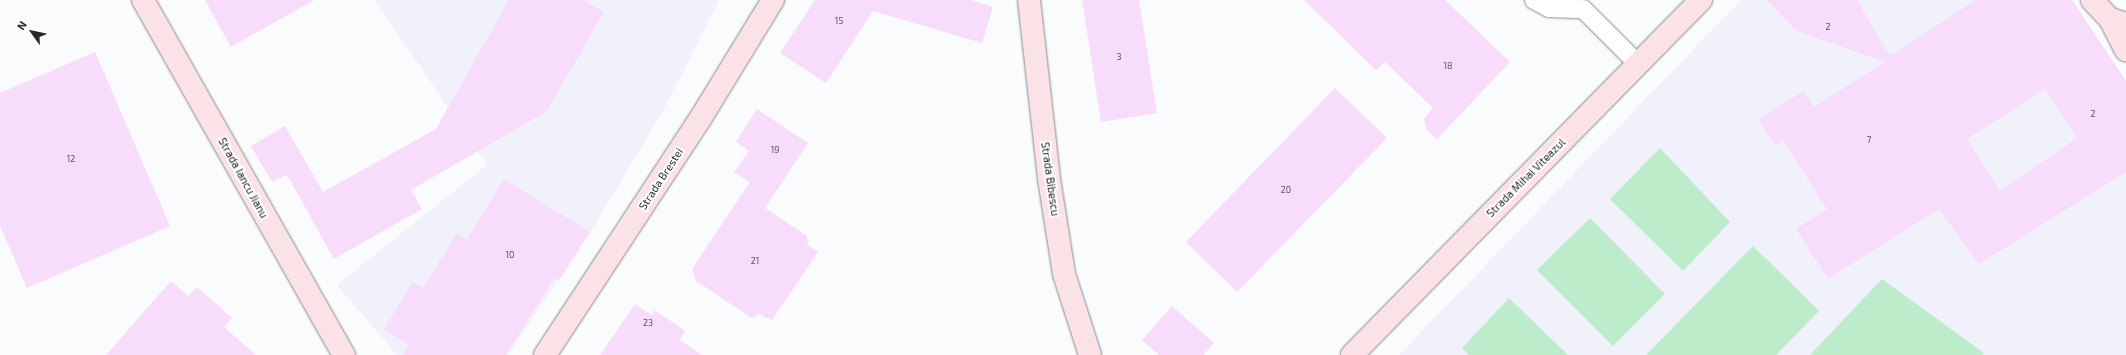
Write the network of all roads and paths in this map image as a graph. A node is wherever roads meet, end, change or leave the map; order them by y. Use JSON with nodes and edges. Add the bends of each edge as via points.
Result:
{"nodes":[{"id":1,"x":144,"y":0,"type":"edge"},
{"id":2,"x":773,"y":0,"type":"edge"},
{"id":3,"x":1029,"y":0,"type":"edge"},
{"id":4,"x":1534,"y":0,"type":"edge"},
{"id":5,"x":1701,"y":0,"type":"edge"},
{"id":6,"x":2092,"y":0,"type":"edge"},
{"id":7,"x":2118,"y":22,"type":"edge"},
{"id":8,"x":2126,"y":50,"type":"edge"},
{"id":9,"x":1638,"y":64,"type":"junction"},
{"id":10,"x":344,"y":355,"type":"edge"},
{"id":11,"x":545,"y":355,"type":"edge"},
{"id":12,"x":1090,"y":355,"type":"edge"},
{"id":13,"x":1352,"y":355,"type":"edge"}],
"edges":[{"from":1,"to":10,"type":"street","name":"Strada Iancu Jianu"},
{"from":2,"to":11,"type":"street","name":"Strada Brestei","via":[[700,119]]},
{"from":3,"to":12,"type":"street","name":"Strada Bibescu","via":[[1049,179],[1064,274]]},
{"from":4,"to":9,"type":"lane","via":[[1549,8],[1583,9]]},
{"from":5,"to":9,"type":"street","name":"Strada Mihai Viteazul"},
{"from":6,"to":7,"type":"street"},
{"from":7,"to":8,"type":"street"},
{"from":9,"to":13,"type":"street","name":"Strada Mihai Viteazul"}]}
